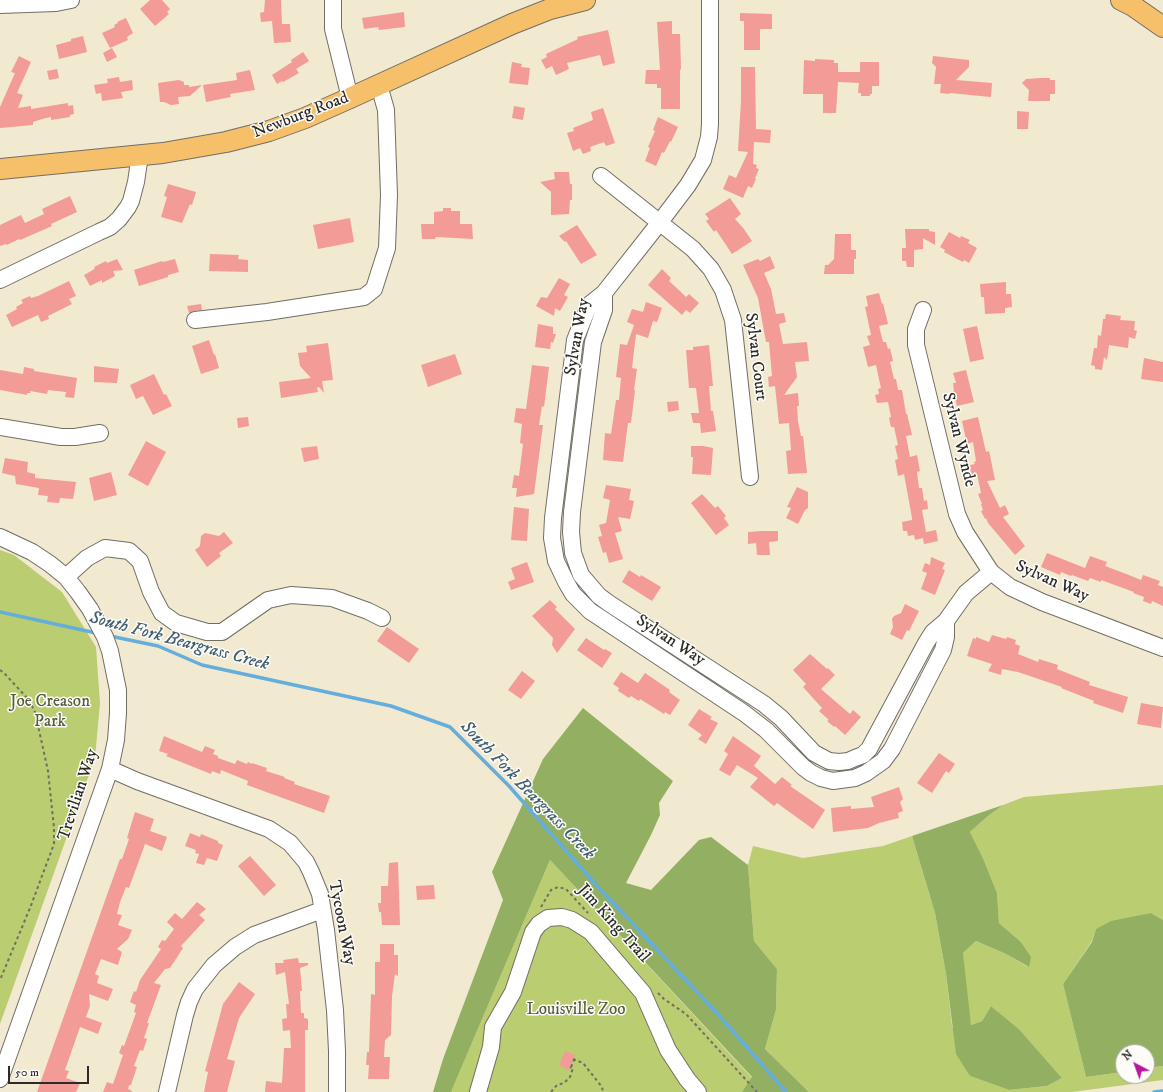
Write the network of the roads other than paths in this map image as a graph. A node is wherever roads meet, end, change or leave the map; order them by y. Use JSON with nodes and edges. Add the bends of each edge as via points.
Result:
{"nodes":[{"id":1,"x":71,"y":0,"type":"edge"},
{"id":2,"x":333,"y":0,"type":"edge"},
{"id":3,"x":585,"y":0,"type":"edge"},
{"id":4,"x":710,"y":0,"type":"edge"},
{"id":5,"x":1121,"y":0,"type":"edge"},
{"id":6,"x":0,"y":5,"type":"edge"},
{"id":7,"x":1163,"y":27,"type":"edge"},
{"id":8,"x":379,"y":85,"type":"junction"},
{"id":9,"x":350,"y":98,"type":"junction"},
{"id":10,"x":140,"y":155,"type":"junction"},
{"id":11,"x":0,"y":169,"type":"edge"},
{"id":12,"x":601,"y":176,"type":"dead end"},
{"id":13,"x":660,"y":222,"type":"junction"},
{"id":14,"x":0,"y":280,"type":"edge"},
{"id":15,"x":604,"y":293,"type":"junction"},
{"id":16,"x":923,"y":310,"type":"dead end"},
{"id":17,"x":195,"y":320,"type":"dead end"},
{"id":18,"x":573,"y":363,"type":"junction"},
{"id":19,"x":591,"y":366,"type":"junction"},
{"id":20,"x":0,"y":427,"type":"edge"},
{"id":21,"x":100,"y":433,"type":"dead end"},
{"id":22,"x":750,"y":477,"type":"dead end"},
{"id":23,"x":0,"y":537,"type":"edge"},
{"id":24,"x":991,"y":572,"type":"junction"},
{"id":25,"x":66,"y":577,"type":"junction"},
{"id":26,"x":382,"y":618,"type":"dead end"},
{"id":27,"x":946,"y":621,"type":"junction"},
{"id":28,"x":1163,"y":648,"type":"edge"},
{"id":29,"x":803,"y":742,"type":"junction"},
{"id":30,"x":790,"y":755,"type":"junction"},
{"id":31,"x":110,"y":769,"type":"junction"},
{"id":32,"x":322,"y":910,"type":"junction"},
{"id":33,"x":0,"y":1079,"type":"edge"},
{"id":34,"x":167,"y":1092,"type":"edge"},
{"id":35,"x":337,"y":1092,"type":"edge"},
{"id":36,"x":478,"y":1092,"type":"edge"},
{"id":37,"x":698,"y":1092,"type":"edge"}],
"edges":[{"from":1,"to":6,"type":"street"},
{"from":2,"to":9,"type":"street","via":[[333,29]]},
{"from":3,"to":8,"type":"main road","name":"Newburg Road","via":[[550,9],[512,24]]},
{"from":4,"to":13,"type":"street","name":"Sylvan Way","via":[[710,124],[707,148],[692,180]]},
{"from":5,"to":7,"type":"main road"},
{"from":8,"to":9,"type":"main road","name":"Newburg Road"},
{"from":8,"to":17,"type":"street","via":[[386,110],[389,195],[387,248],[374,289],[364,297]]},
{"from":9,"to":10,"type":"main road","name":"Newburg Road","via":[[269,131],[226,142]]},
{"from":10,"to":11,"type":"main road","name":"Newburg Road"},
{"from":10,"to":14,"type":"street","via":[[131,201],[119,219],[110,227]]},
{"from":12,"to":13,"type":"street","name":"Sylvan Court"},
{"from":13,"to":15,"type":"street","name":"Sylvan Way"},
{"from":13,"to":22,"type":"street","name":"Sylvan Court","via":[[704,261],[717,278],[730,307],[734,320]]},
{"from":15,"to":18,"type":"street","name":"Sylvan Way","via":[[589,305],[575,340]]},
{"from":15,"to":19,"type":"street","name":"Sylvan Way","via":[[604,310],[594,342]]},
{"from":16,"to":24,"type":"street","name":"Sylvan Wynde","via":[[916,329],[916,345],[957,514],[965,532]]},
{"from":18,"to":19,"type":"street"},
{"from":18,"to":30,"type":"street","name":"Sylvan Way","via":[[552,538],[556,561],[566,582],[576,598],[590,611],[744,713],[766,730]]},
{"from":19,"to":29,"type":"street","name":"Sylvan Way","via":[[571,532],[573,553],[581,574],[599,596],[610,604],[764,704]]},
{"from":20,"to":21,"type":"street","via":[[61,437]]},
{"from":23,"to":25,"type":"street","name":"Trevilian Way","via":[[32,552]]},
{"from":24,"to":27,"type":"street","name":"Sylvan Way","via":[[966,593]]},
{"from":24,"to":28,"type":"street","name":"Sylvan Way","via":[[1010,587],[1042,602]]},
{"from":25,"to":26,"type":"street","via":[[87,558],[106,548],[130,551],[140,561],[162,613],[176,622],[207,632],[222,632],[268,600],[291,595],[332,598]]},
{"from":25,"to":31,"type":"street","name":"Trevilian Way","via":[[90,609],[105,637],[116,673],[118,713]]},
{"from":27,"to":29,"type":"street","name":"Sylvan Way","via":[[933,632],[926,643],[874,743],[866,752],[848,761],[838,762],[814,753]]},
{"from":27,"to":30,"type":"street","name":"Sylvan Way","via":[[943,650],[892,749],[883,761],[855,778],[833,781],[811,773]]},
{"from":29,"to":30,"type":"street"},
{"from":31,"to":32,"type":"street","name":"Tycoon Way","via":[[257,823],[280,835],[299,852],[312,872],[320,894]]},
{"from":31,"to":33,"type":"street","name":"Trevilian Way"},
{"from":32,"to":34,"type":"street","via":[[254,935],[214,964],[189,1002]]},
{"from":32,"to":35,"type":"street","name":"Tycoon Way","via":[[335,1010]]},
{"from":36,"to":37,"type":"street","via":[[491,1047],[493,1028],[513,992],[533,932],[548,918],[562,917],[591,932],[643,993],[668,1050]]}]}
